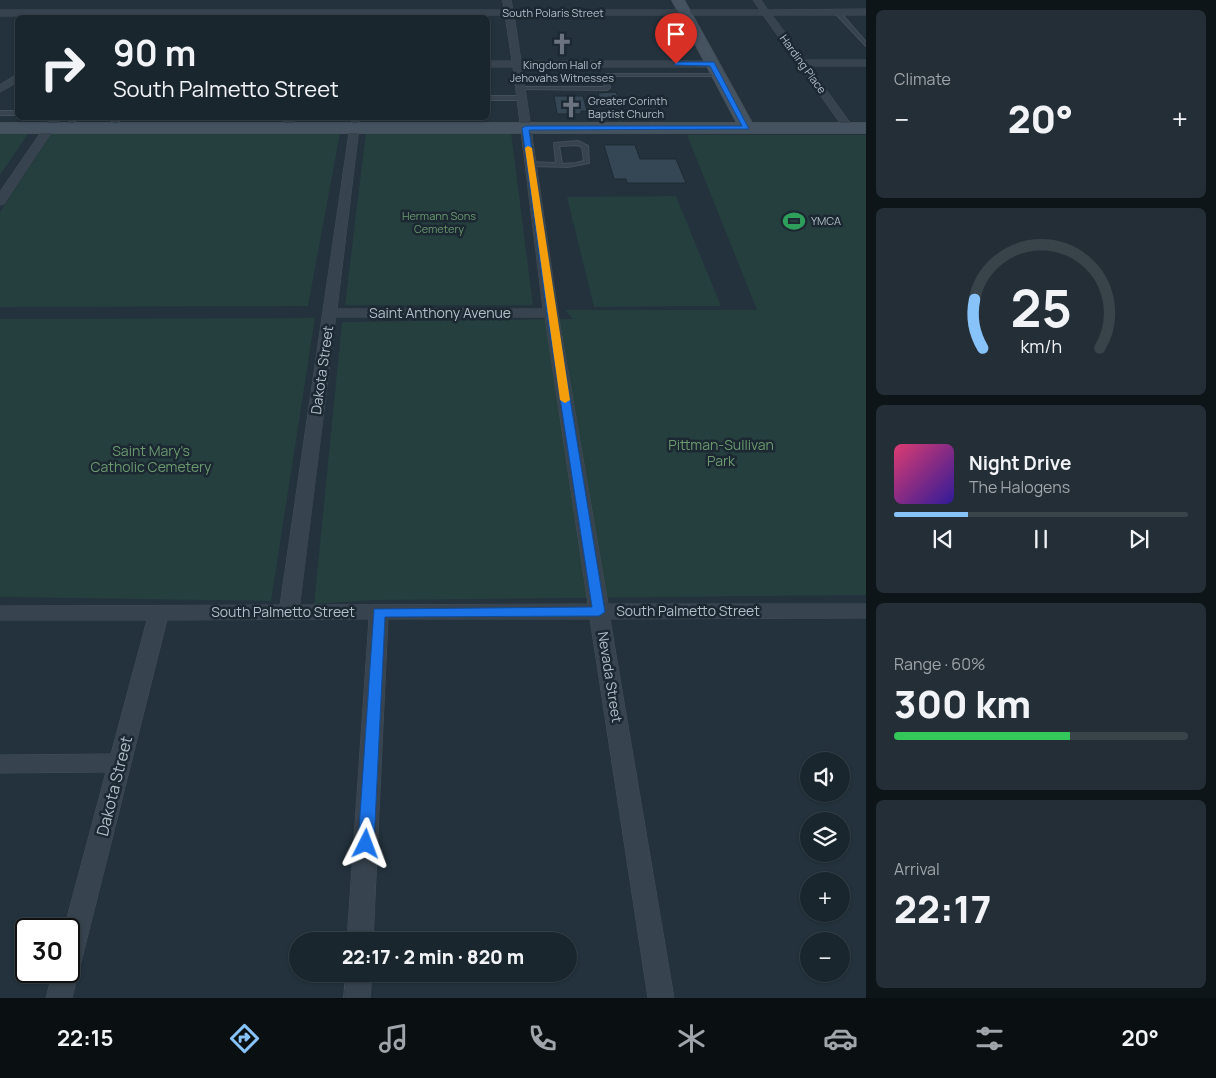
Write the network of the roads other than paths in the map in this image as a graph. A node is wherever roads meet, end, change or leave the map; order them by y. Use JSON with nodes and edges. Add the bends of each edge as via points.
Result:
{"nodes":[{"id":1,"x":78,"y":0,"type":"edge"},
{"id":2,"x":320,"y":0,"type":"edge"},
{"id":3,"x":506,"y":0,"type":"edge"},
{"id":4,"x":678,"y":0,"type":"edge"},
{"id":5,"x":757,"y":0,"type":"edge"},
{"id":6,"x":855,"y":0,"type":"edge"},
{"id":7,"x":124,"y":4,"type":"dead end"},
{"id":8,"x":766,"y":12,"type":"junction"},
{"id":9,"x":837,"y":12,"type":"junction"},
{"id":10,"x":866,"y":12,"type":"edge"},
{"id":11,"x":0,"y":13,"type":"edge"},
{"id":12,"x":509,"y":13,"type":"junction"},
{"id":13,"x":685,"y":13,"type":"junction"},
{"id":14,"x":66,"y":15,"type":"edge"},
{"id":15,"x":108,"y":15,"type":"edge"},
{"id":16,"x":142,"y":15,"type":"edge"},
{"id":17,"x":316,"y":15,"type":"edge"},
{"id":18,"x":866,"y":45,"type":"edge"},
{"id":19,"x":802,"y":63,"type":"junction"},
{"id":20,"x":866,"y":63,"type":"edge"},
{"id":21,"x":490,"y":64,"type":"edge"},
{"id":22,"x":518,"y":64,"type":"junction"},
{"id":23,"x":715,"y":69,"type":"junction"},
{"id":24,"x":15,"y":79,"type":"edge"},
{"id":25,"x":0,"y":89,"type":"edge"},
{"id":26,"x":521,"y":93,"type":"junction"},
{"id":27,"x":490,"y":98,"type":"edge"},
{"id":28,"x":0,"y":113,"type":"edge"},
{"id":29,"x":15,"y":113,"type":"edge"},
{"id":30,"x":425,"y":121,"type":"edge"},
{"id":31,"x":52,"y":123,"type":"edge"},
{"id":32,"x":72,"y":123,"type":"edge"},
{"id":33,"x":112,"y":123,"type":"edge"},
{"id":34,"x":288,"y":123,"type":"edge"},
{"id":35,"x":355,"y":123,"type":"edge"},
{"id":36,"x":0,"y":128,"type":"edge"},
{"id":37,"x":526,"y":128,"type":"junction"},
{"id":38,"x":747,"y":128,"type":"junction"},
{"id":39,"x":849,"y":128,"type":"junction"},
{"id":40,"x":866,"y":128,"type":"edge"},
{"id":41,"x":531,"y":164,"type":"junction"},
{"id":42,"x":560,"y":164,"type":"junction"},
{"id":43,"x":0,"y":201,"type":"edge"},
{"id":44,"x":329,"y":312,"type":"junction"},
{"id":45,"x":551,"y":313,"type":"junction"},
{"id":46,"x":159,"y":612,"type":"junction"},
{"id":47,"x":289,"y":612,"type":"junction"},
{"id":48,"x":379,"y":612,"type":"junction"},
{"id":49,"x":599,"y":612,"type":"junction"},
{"id":50,"x":866,"y":612,"type":"edge"},
{"id":51,"x":0,"y":614,"type":"edge"},
{"id":52,"x":119,"y":763,"type":"junction"},
{"id":53,"x":0,"y":764,"type":"edge"},
{"id":54,"x":80,"y":918,"type":"edge"},
{"id":55,"x":361,"y":932,"type":"edge"},
{"id":56,"x":358,"y":982,"type":"edge"},
{"id":57,"x":63,"y":983,"type":"edge"},
{"id":58,"x":59,"y":998,"type":"edge"},
{"id":59,"x":357,"y":998,"type":"edge"},
{"id":60,"x":661,"y":998,"type":"edge"}],
"edges":[{"from":1,"to":14,"type":"street"},
{"from":2,"to":17,"type":"street"},
{"from":3,"to":12,"type":"street","name":"Nevada Street"},
{"from":4,"to":13,"type":"main road"},
{"from":5,"to":8,"type":"street","name":"Harding Place"},
{"from":6,"to":10,"type":"street"},
{"from":7,"to":15,"type":"street"},
{"from":8,"to":9,"type":"street","name":"South Polaris Street"},
{"from":8,"to":13,"type":"street","name":"South Polaris Street"},
{"from":8,"to":19,"type":"street","name":"Harding Place"},
{"from":9,"to":10,"type":"street","name":"South Polaris Street"},
{"from":9,"to":18,"type":"lane"},
{"from":11,"to":14,"type":"street","name":"South Polaris Street"},
{"from":12,"to":13,"type":"street","name":"South Polaris Street"},
{"from":12,"to":17,"type":"street","name":"South Polaris Street"},
{"from":12,"to":22,"type":"street","name":"Nevada Street"},
{"from":13,"to":23,"type":"main road"},
{"from":14,"to":15,"type":"street","name":"South Polaris Street"},
{"from":15,"to":16,"type":"street","name":"South Polaris Street"},
{"from":16,"to":17,"type":"street","name":"South Polaris Street"},
{"from":19,"to":20,"type":"street"},
{"from":19,"to":39,"type":"street","name":"Harding Place"},
{"from":21,"to":22,"type":"street"},
{"from":22,"to":23,"type":"street"},
{"from":22,"to":26,"type":"street","name":"Nevada Street"},
{"from":23,"to":26,"type":"lane","via":[[608,75],[605,78],[607,89]]},
{"from":23,"to":38,"type":"main road"},
{"from":24,"to":25,"type":"street"},
{"from":26,"to":27,"type":"lane"},
{"from":26,"to":37,"type":"street","name":"Nevada Street"},
{"from":28,"to":29,"type":"lane"},
{"from":30,"to":35,"type":"main road"},
{"from":30,"to":37,"type":"main road"},
{"from":31,"to":32,"type":"main road"},
{"from":31,"to":36,"type":"main road"},
{"from":31,"to":43,"type":"street"},
{"from":32,"to":33,"type":"main road"},
{"from":33,"to":34,"type":"main road"},
{"from":34,"to":35,"type":"main road"},
{"from":35,"to":44,"type":"street","name":"Dakota Street"},
{"from":37,"to":38,"type":"main road"},
{"from":37,"to":41,"type":"street","name":"Nevada Street"},
{"from":38,"to":39,"type":"main road"},
{"from":39,"to":40,"type":"main road"},
{"from":41,"to":42,"type":"lane"},
{"from":41,"to":45,"type":"street","name":"Nevada Street"},
{"from":42,"to":42,"type":"lane","via":[[585,164],[585,146],[578,143],[556,144]]},
{"from":44,"to":45,"type":"street","name":"Saint Anthony Avenue"},
{"from":44,"to":47,"type":"street","name":"Dakota Street"},
{"from":45,"to":49,"type":"street","name":"Nevada Street"},
{"from":46,"to":47,"type":"street","name":"South Palmetto Street"},
{"from":46,"to":51,"type":"street","name":"South Palmetto Street"},
{"from":46,"to":52,"type":"street","name":"Dakota Street"},
{"from":47,"to":48,"type":"street","name":"South Palmetto Street"},
{"from":48,"to":49,"type":"street","name":"South Palmetto Street"},
{"from":48,"to":55,"type":"street"},
{"from":49,"to":50,"type":"street","name":"South Palmetto Street"},
{"from":49,"to":60,"type":"street","name":"Nevada Street"},
{"from":52,"to":53,"type":"street"},
{"from":52,"to":54,"type":"street","name":"Dakota Street"},
{"from":56,"to":59,"type":"street"},
{"from":57,"to":58,"type":"street"}]}
